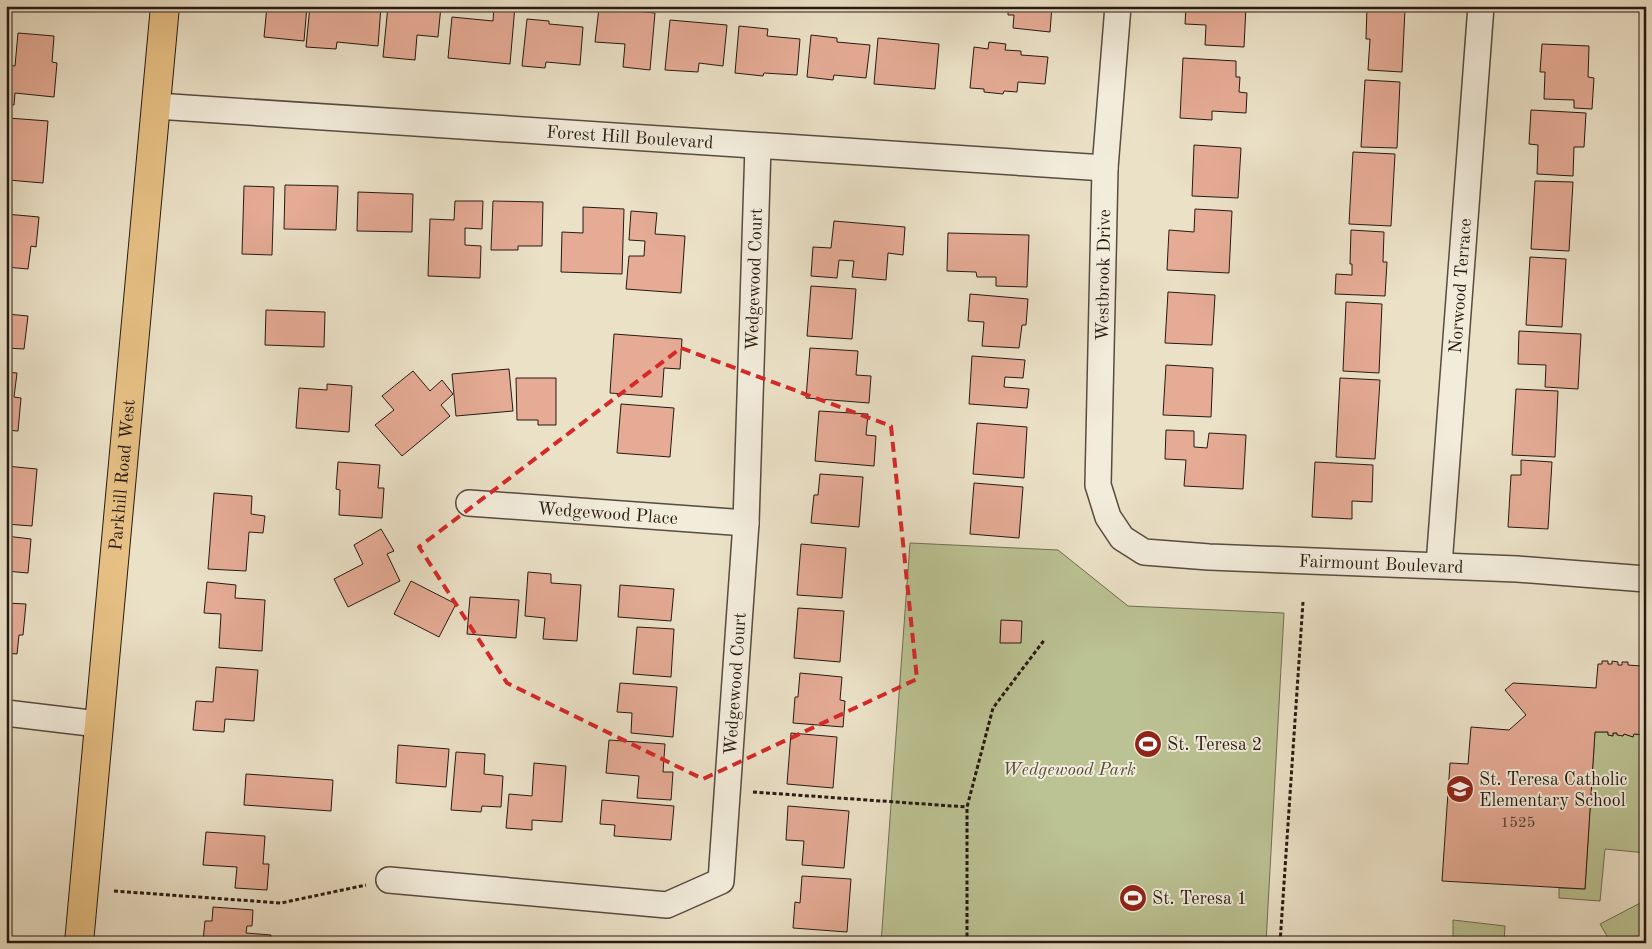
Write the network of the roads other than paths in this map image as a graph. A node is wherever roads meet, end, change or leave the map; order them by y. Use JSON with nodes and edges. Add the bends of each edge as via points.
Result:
{"nodes":[{"id":1,"x":165,"y":6,"type":"edge"},
{"id":2,"x":1118,"y":6,"type":"edge"},
{"id":3,"x":1481,"y":6,"type":"edge"},
{"id":4,"x":156,"y":106,"type":"junction"},
{"id":5,"x":758,"y":147,"type":"junction"},
{"id":6,"x":1105,"y":168,"type":"junction"},
{"id":7,"x":469,"y":503,"type":"dead end"},
{"id":8,"x":746,"y":523,"type":"junction"},
{"id":9,"x":1122,"y":538,"type":"joint"},
{"id":10,"x":1439,"y":565,"type":"junction"},
{"id":11,"x":1646,"y":579,"type":"edge"},
{"id":12,"x":6,"y":713,"type":"edge"},
{"id":13,"x":98,"y":724,"type":"junction"},
{"id":14,"x":389,"y":880,"type":"road end"},
{"id":15,"x":79,"y":943,"type":"edge"}],
"edges":[{"from":1,"to":4,"type":"main road","name":"Parkhill Road West"},
{"from":2,"to":6,"type":"street","name":"Westbrook Drive"},
{"from":3,"to":10,"type":"street","name":"Norwood Terrace"},
{"from":4,"to":5,"type":"street","name":"Forest Hill Boulevard"},
{"from":4,"to":13,"type":"main road","name":"Parkhill Road West"},
{"from":5,"to":6,"type":"street","name":"Forest Hill Boulevard"},
{"from":5,"to":8,"type":"street","name":"Wedgewood Court"},
{"from":6,"to":9,"type":"street","name":"Westbrook Drive","via":[[1098,485],[1108,517]]},
{"from":7,"to":8,"type":"street","name":"Wedgewood Place"},
{"from":8,"to":14,"type":"street","name":"Wedgewood Court","via":[[721,881],[667,905]]},
{"from":9,"to":10,"type":"street","name":"Fairmount Boulevard","via":[[1144,552]]},
{"from":10,"to":11,"type":"street","name":"Fairmount Boulevard"},
{"from":12,"to":13,"type":"street"},
{"from":13,"to":15,"type":"main road","name":"Parkhill Road West"}]}
